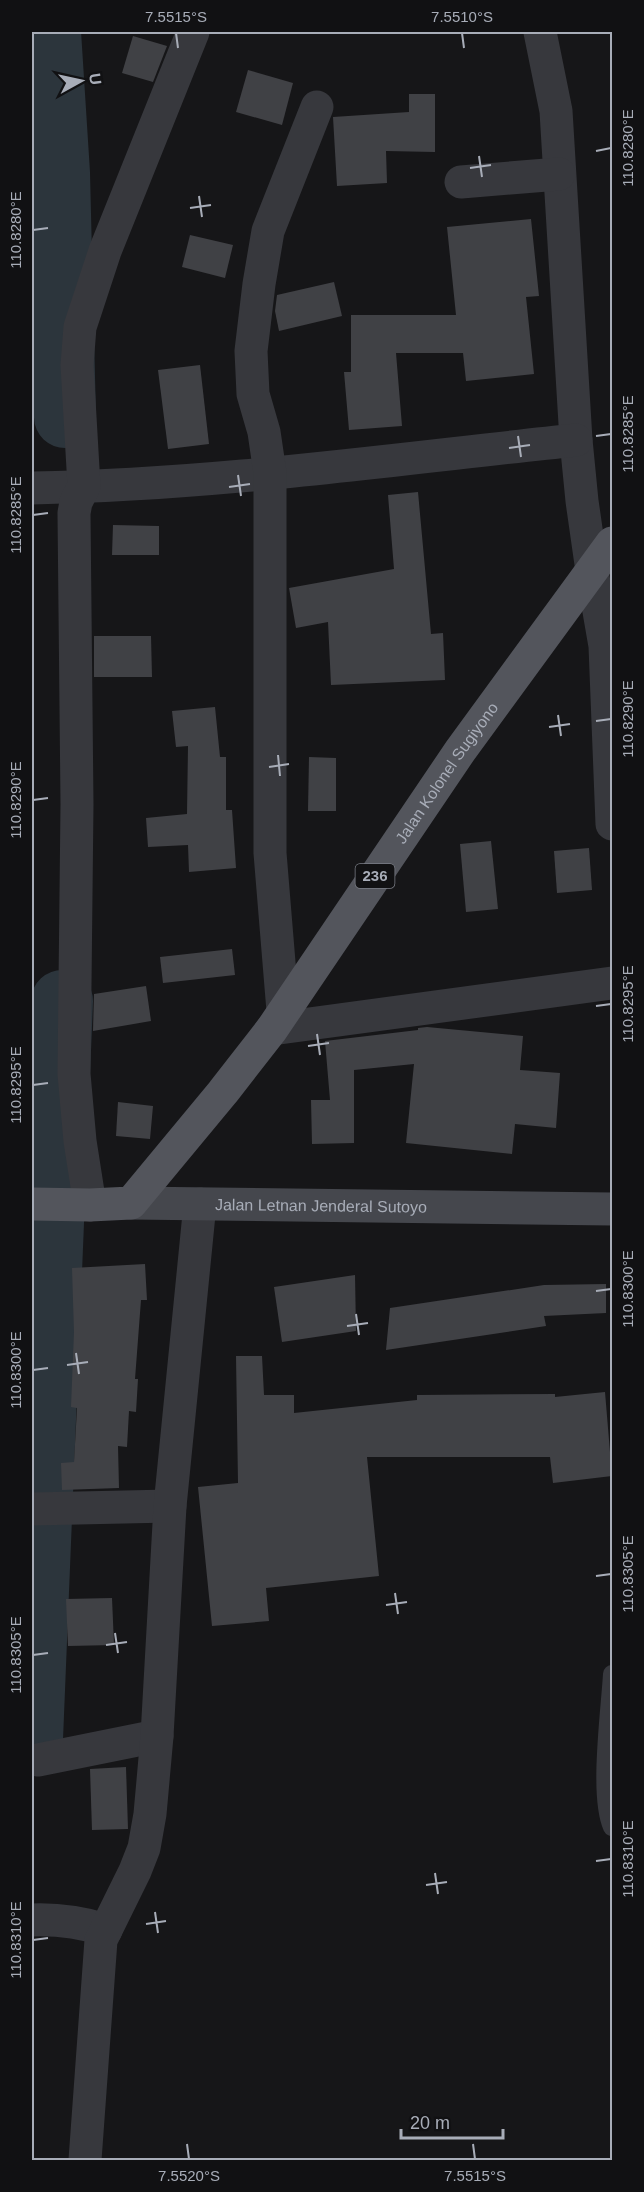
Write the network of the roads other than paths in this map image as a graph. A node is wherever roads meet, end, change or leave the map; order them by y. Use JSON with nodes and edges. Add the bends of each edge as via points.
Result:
{"nodes":[{"id":1,"x":189,"y":32,"type":"edge"},
{"id":2,"x":540,"y":32,"type":"edge"},
{"id":3,"x":317,"y":106,"type":"dead end"},
{"id":4,"x":559,"y":174,"type":"junction"},
{"id":5,"x":461,"y":182,"type":"dead end"},
{"id":6,"x":576,"y":440,"type":"junction"},
{"id":7,"x":270,"y":473,"type":"junction"},
{"id":8,"x":78,"y":487,"type":"junction"},
{"id":9,"x":32,"y":488,"type":"edge"},
{"id":10,"x":612,"y":543,"type":"edge"},
{"id":11,"x":592,"y":571,"type":"junction"},
{"id":12,"x":612,"y":824,"type":"edge"},
{"id":13,"x":612,"y":983,"type":"edge"},
{"id":14,"x":277,"y":1020,"type":"junction"},
{"id":15,"x":131,"y":1203,"type":"junction"},
{"id":16,"x":32,"y":1204,"type":"edge"},
{"id":17,"x":200,"y":1204,"type":"junction"},
{"id":18,"x":83,"y":1205,"type":"junction"},
{"id":19,"x":612,"y":1209,"type":"edge"},
{"id":20,"x":170,"y":1506,"type":"junction"},
{"id":21,"x":39,"y":1508,"type":"edge"},
{"id":22,"x":612,"y":1674,"type":"edge"},
{"id":23,"x":157,"y":1736,"type":"junction"},
{"id":24,"x":38,"y":1760,"type":"dead end"},
{"id":25,"x":612,"y":1827,"type":"edge"},
{"id":26,"x":37,"y":1919,"type":"edge"},
{"id":27,"x":106,"y":1930,"type":"junction"},
{"id":28,"x":85,"y":2160,"type":"edge"}],
"edges":[{"from":1,"to":8,"type":"street","via":[[80,327],[76,365]]},
{"from":2,"to":4,"type":"street","via":[[556,111]]},
{"from":3,"to":7,"type":"street","via":[[268,231],[259,284],[251,351],[253,394]]},
{"from":4,"to":5,"type":"street"},
{"from":4,"to":6,"type":"street"},
{"from":6,"to":7,"type":"street"},
{"from":6,"to":11,"type":"street"},
{"from":7,"to":8,"type":"street"},
{"from":7,"to":14,"type":"street","via":[[270,853]]},
{"from":8,"to":9,"type":"street"},
{"from":8,"to":18,"type":"street","via":[[74,513],[74,1074]]},
{"from":10,"to":11,"type":"main road","name":"Jalan Kolonel Sugiyono","number":"236"},
{"from":11,"to":12,"type":"street","via":[[605,646]]},
{"from":11,"to":14,"type":"main road","name":"Jalan Kolonel Sugiyono","number":"236","via":[[460,751]]},
{"from":13,"to":14,"type":"street"},
{"from":14,"to":15,"type":"main road","name":"Jalan Kolonel Sugiyono","number":"236"},
{"from":15,"to":17,"type":"main road","name":"Jalan Letnan Jenderal Sutoyo"},
{"from":15,"to":18,"type":"main road","name":"Jalan Letnan Jenderal Sutoyo"},
{"from":16,"to":18,"type":"main road","name":"Jalan Letnan Jenderal Sutoyo"},
{"from":17,"to":19,"type":"main road","name":"Jalan Letnan Jenderal Sutoyo"},
{"from":17,"to":20,"type":"street"},
{"from":20,"to":21,"type":"street"},
{"from":20,"to":23,"type":"street"},
{"from":22,"to":25,"type":"lane","via":[[606,1772]]},
{"from":23,"to":24,"type":"street"},
{"from":23,"to":27,"type":"street","via":[[144,1848]]},
{"from":26,"to":27,"type":"street","via":[[78,1922]]},
{"from":27,"to":28,"type":"street","via":[[98,1958]]}]}
